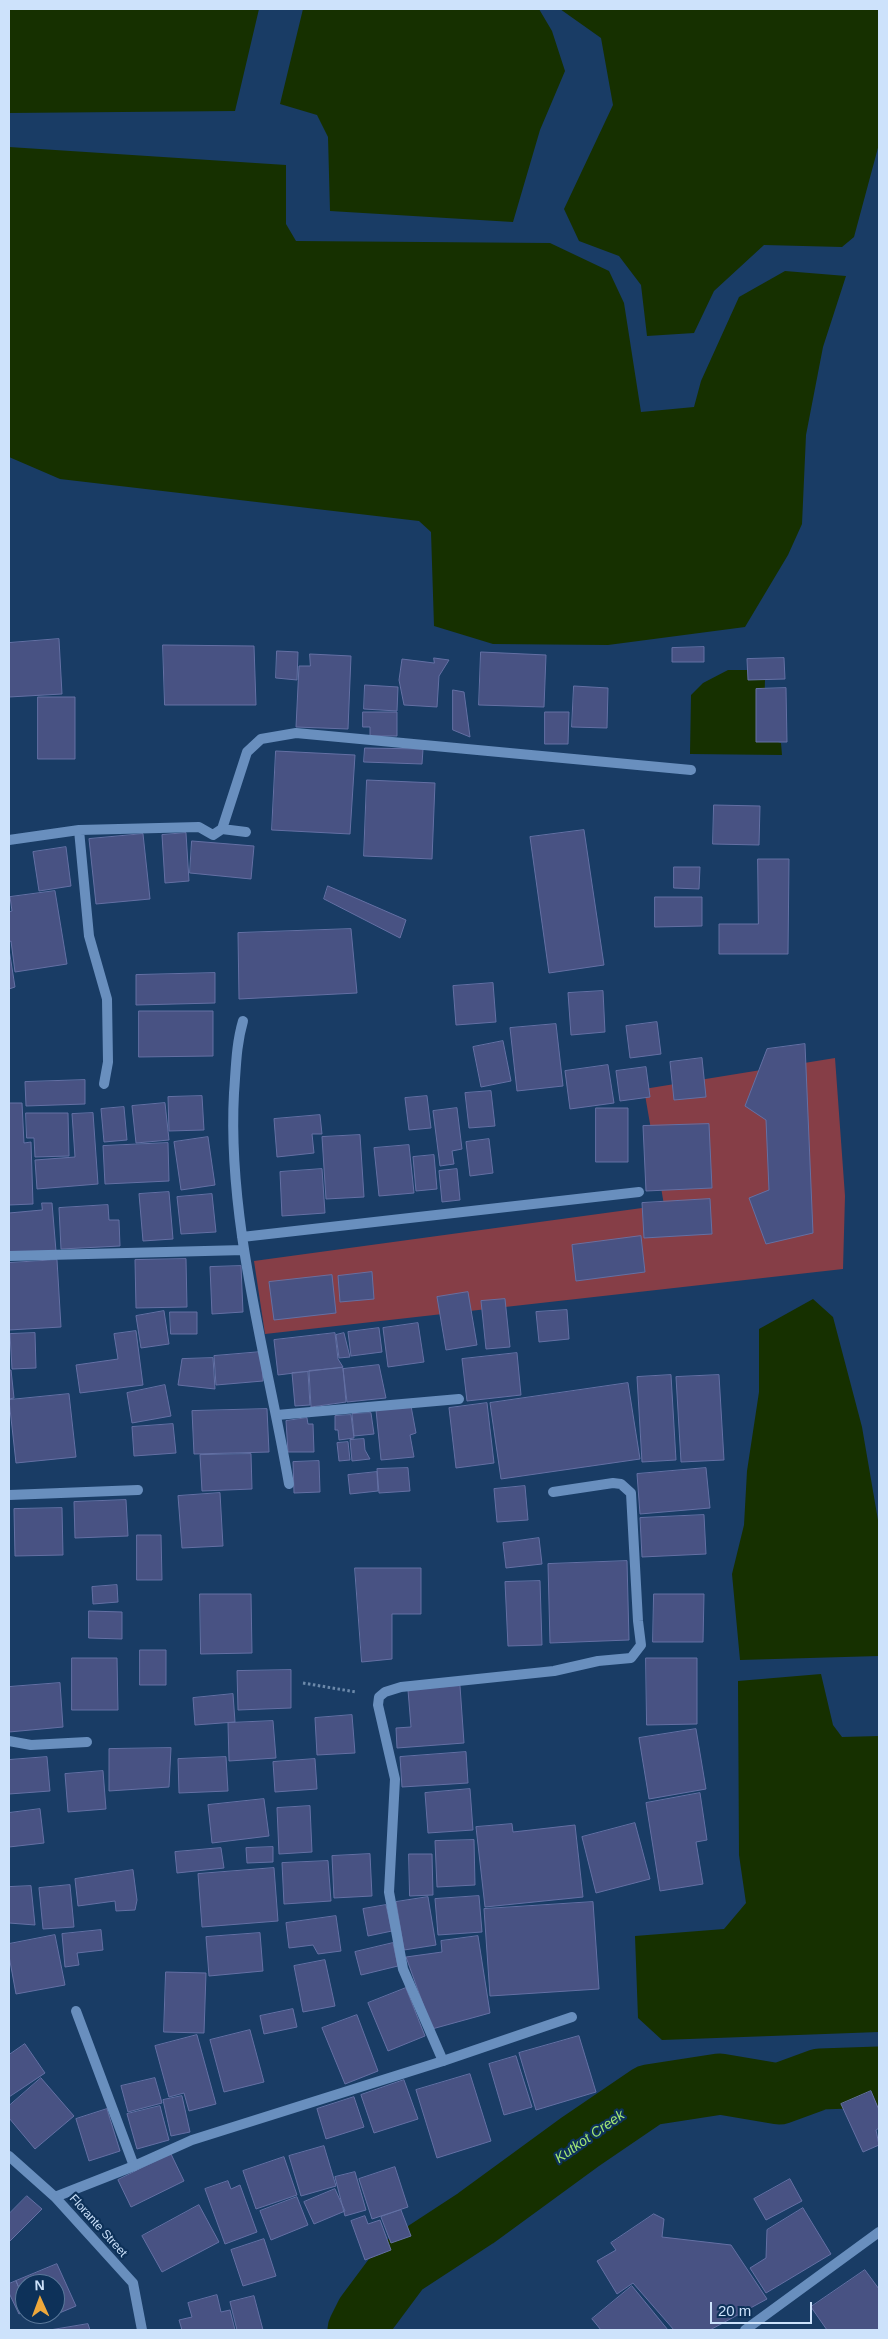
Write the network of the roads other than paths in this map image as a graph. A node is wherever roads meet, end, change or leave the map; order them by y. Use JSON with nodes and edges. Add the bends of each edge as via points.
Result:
{"nodes":[{"id":1,"x":691,"y":770,"type":"dead end"},
{"id":2,"x":222,"y":829,"type":"junction"},
{"id":3,"x":79,"y":830,"type":"junction"},
{"id":4,"x":246,"y":832,"type":"dead end"},
{"id":5,"x":9,"y":840,"type":"edge"},
{"id":6,"x":243,"y":1021,"type":"dead end"},
{"id":7,"x":104,"y":1084,"type":"dead end"},
{"id":8,"x":639,"y":1192,"type":"dead end"},
{"id":9,"x":242,"y":1237,"type":"junction"},
{"id":10,"x":244,"y":1250,"type":"junction"},
{"id":11,"x":9,"y":1256,"type":"edge"},
{"id":12,"x":459,"y":1399,"type":"dead end"},
{"id":13,"x":277,"y":1415,"type":"junction"},
{"id":14,"x":289,"y":1484,"type":"dead end"},
{"id":15,"x":138,"y":1490,"type":"dead end"},
{"id":16,"x":553,"y":1492,"type":"dead end"},
{"id":17,"x":9,"y":1496,"type":"edge"},
{"id":18,"x":9,"y":1741,"type":"edge"},
{"id":19,"x":88,"y":1742,"type":"dead end"},
{"id":20,"x":76,"y":2011,"type":"dead end"},
{"id":21,"x":572,"y":2017,"type":"dead end"},
{"id":22,"x":443,"y":2061,"type":"junction"},
{"id":23,"x":9,"y":2156,"type":"edge"},
{"id":24,"x":134,"y":2166,"type":"junction"},
{"id":25,"x":55,"y":2197,"type":"junction"},
{"id":26,"x":879,"y":2232,"type":"edge"},
{"id":27,"x":142,"y":2330,"type":"edge"},
{"id":28,"x":745,"y":2330,"type":"edge"}],
"edges":[{"from":1,"to":2,"type":"street","via":[[296,734],[261,739],[250,748]]},
{"from":2,"to":3,"type":"street","via":[[212,835],[199,827]]},
{"from":2,"to":4,"type":"street"},
{"from":3,"to":5,"type":"street"},
{"from":3,"to":7,"type":"street","via":[[89,936],[107,999],[108,1062]]},
{"from":6,"to":9,"type":"street","via":[[237,1042],[232,1146]]},
{"from":8,"to":9,"type":"street"},
{"from":9,"to":10,"type":"street"},
{"from":10,"to":11,"type":"street"},
{"from":10,"to":13,"type":"street"},
{"from":12,"to":13,"type":"street"},
{"from":13,"to":14,"type":"street"},
{"from":15,"to":17,"type":"street"},
{"from":16,"to":22,"type":"street","via":[[613,1483],[621,1484],[632,1493],[641,1644],[631,1658],[598,1661],[554,1671],[401,1687],[379,1697],[394,1779],[389,1892],[403,1969]]},
{"from":18,"to":19,"type":"street","via":[[31,1745]]},
{"from":20,"to":24,"type":"street"},
{"from":21,"to":22,"type":"street"},
{"from":22,"to":24,"type":"street","via":[[192,2140]]},
{"from":23,"to":25,"type":"street","name":"Florante Street"},
{"from":24,"to":25,"type":"street"},
{"from":25,"to":27,"type":"street","name":"Florante Street","via":[[133,2283]]},
{"from":26,"to":28,"type":"street"}]}
